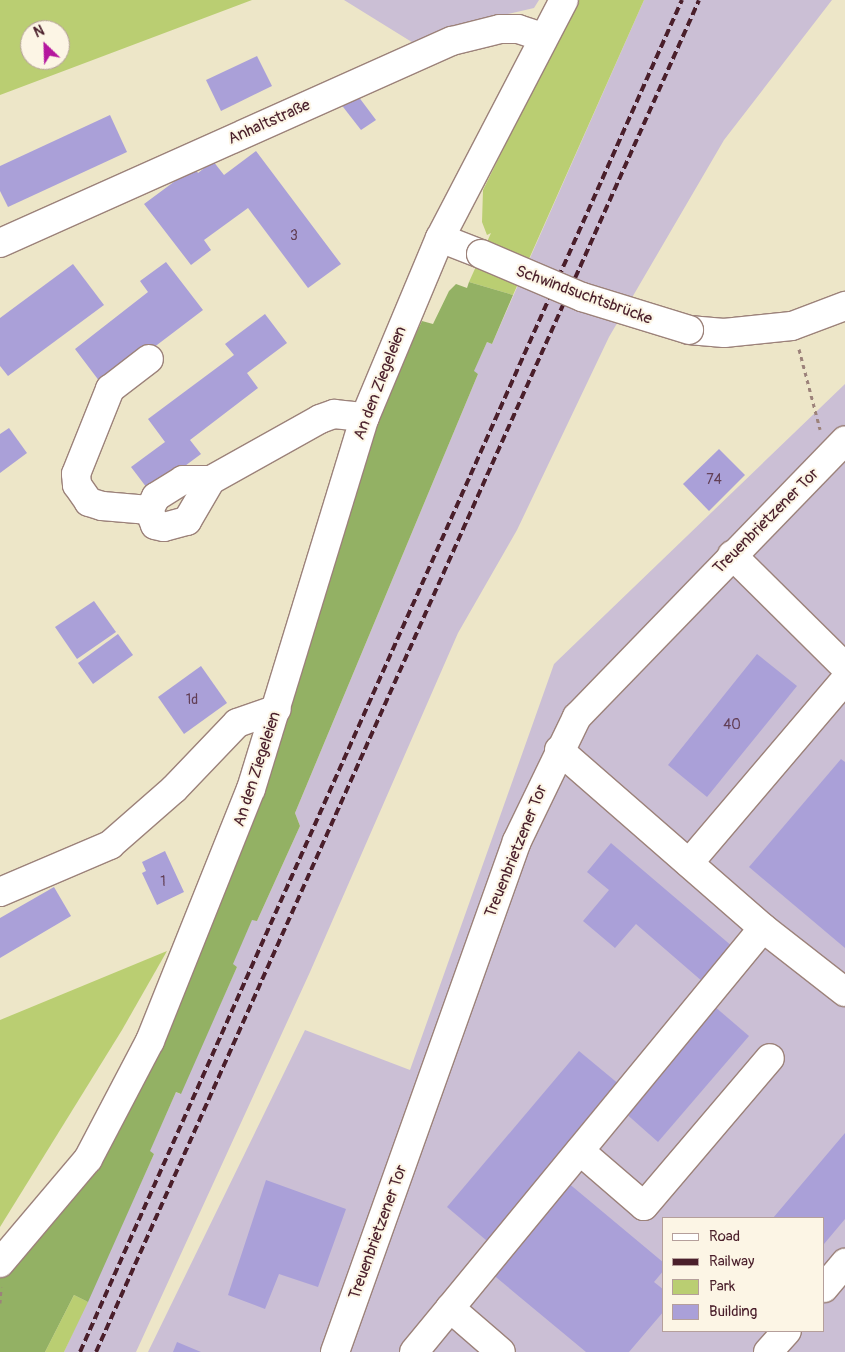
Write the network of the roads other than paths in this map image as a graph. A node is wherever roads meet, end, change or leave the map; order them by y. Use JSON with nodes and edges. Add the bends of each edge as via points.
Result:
{"nodes":[{"id":1,"x":564,"y":0,"type":"edge"},
{"id":2,"x":543,"y":36,"type":"junction"},
{"id":3,"x":440,"y":238,"type":"junction"},
{"id":4,"x":0,"y":242,"type":"edge"},
{"id":5,"x":845,"y":306,"type":"edge"},
{"id":6,"x":150,"y":359,"type":"dead end"},
{"id":7,"x":365,"y":417,"type":"junction"},
{"id":8,"x":845,"y":440,"type":"edge"},
{"id":9,"x":211,"y":480,"type":"junction"},
{"id":10,"x":149,"y":510,"type":"junction"},
{"id":11,"x":732,"y":555,"type":"junction"},
{"id":12,"x":845,"y":667,"type":"edge"},
{"id":13,"x":845,"y":680,"type":"edge"},
{"id":14,"x":276,"y":709,"type":"junction"},
{"id":15,"x":559,"y":750,"type":"junction"},
{"id":16,"x":689,"y":863,"type":"junction"},
{"id":17,"x":0,"y":892,"type":"edge"},
{"id":18,"x":763,"y":928,"type":"junction"},
{"id":19,"x":845,"y":992,"type":"edge"},
{"id":20,"x":770,"y":1058,"type":"dead end"},
{"id":21,"x":580,"y":1151,"type":"junction"},
{"id":22,"x":0,"y":1262,"type":"edge"},
{"id":23,"x":845,"y":1263,"type":"edge"},
{"id":24,"x":825,"y":1287,"type":"edge"},
{"id":25,"x":450,"y":1308,"type":"junction"},
{"id":26,"x":786,"y":1332,"type":"edge"},
{"id":27,"x":335,"y":1352,"type":"edge"},
{"id":28,"x":414,"y":1352,"type":"edge"},
{"id":29,"x":501,"y":1352,"type":"edge"},
{"id":30,"x":768,"y":1352,"type":"edge"}],
"edges":[{"from":1,"to":2,"type":"street"},
{"from":2,"to":3,"type":"street"},
{"from":2,"to":4,"type":"street","name":"Anhaltstraße","via":[[518,29],[500,29],[452,41]]},
{"from":3,"to":5,"type":"street","name":"Schwindsuchtsbrücke","bridge":true,"via":[[582,297],[688,330],[724,333],[792,326]]},
{"from":3,"to":7,"type":"street","name":"An den Ziegeleien"},
{"from":6,"to":10,"type":"street","via":[[110,388],[76,474],[77,485],[89,502]]},
{"from":7,"to":9,"type":"street","via":[[328,415]]},
{"from":7,"to":14,"type":"street","name":"An den Ziegeleien"},
{"from":8,"to":11,"type":"street","name":"Treuenbrietzener Tor"},
{"from":9,"to":10,"type":"street","via":[[183,480],[156,497]]},
{"from":9,"to":10,"type":"street","via":[[193,513],[180,526],[155,525]]},
{"from":11,"to":12,"type":"street"},
{"from":11,"to":15,"type":"street","name":"Treuenbrietzener Tor","via":[[577,717]]},
{"from":13,"to":16,"type":"street"},
{"from":14,"to":17,"type":"street","via":[[238,723],[174,789],[110,845]]},
{"from":14,"to":22,"type":"street","name":"An den Ziegeleien","via":[[226,859],[154,1032],[120,1103],[88,1159],[68,1186]]},
{"from":15,"to":16,"type":"street"},
{"from":15,"to":27,"type":"street","name":"Treuenbrietzener Tor","via":[[517,841]]},
{"from":16,"to":18,"type":"street"},
{"from":18,"to":19,"type":"street"},
{"from":18,"to":21,"type":"street"},
{"from":20,"to":21,"type":"street","via":[[644,1206]]},
{"from":21,"to":25,"type":"street"},
{"from":23,"to":24,"type":"street"},
{"from":25,"to":28,"type":"street"},
{"from":25,"to":29,"type":"street"},
{"from":26,"to":30,"type":"street"}]}
